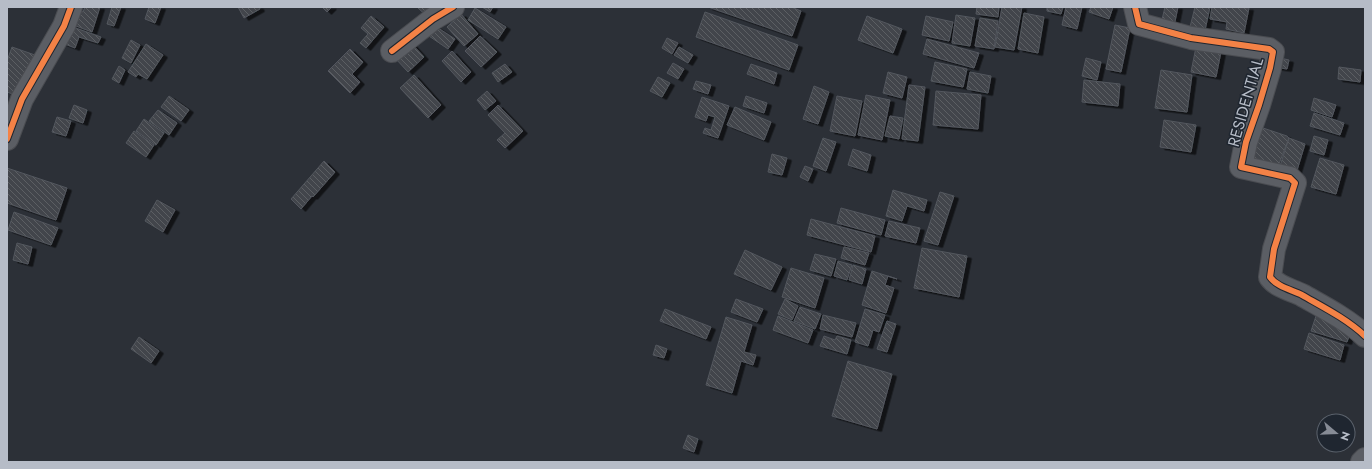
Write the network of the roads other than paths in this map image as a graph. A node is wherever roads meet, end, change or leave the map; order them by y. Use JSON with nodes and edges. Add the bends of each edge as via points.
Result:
{"nodes":[{"id":1,"x":71,"y":7,"type":"edge"},
{"id":2,"x":453,"y":7,"type":"edge"},
{"id":3,"x":1135,"y":7,"type":"edge"},
{"id":4,"x":392,"y":51,"type":"dead end"},
{"id":5,"x":7,"y":139,"type":"edge"},
{"id":6,"x":1365,"y":336,"type":"edge"},
{"id":7,"x":1365,"y":460,"type":"edge"},
{"id":8,"x":1362,"y":462,"type":"edge"}],
"edges":[{"from":1,"to":5,"type":"street","via":[[64,26],[22,99]]},
{"from":2,"to":4,"type":"street"},
{"from":3,"to":6,"type":"street","name":"RESIDENTIAL","via":[[1139,24],[1191,38],[1269,49],[1273,52],[1241,167],[1290,178],[1295,183],[1274,248],[1270,277],[1274,282],[1348,322]]},
{"from":7,"to":8,"type":"street"}]}
